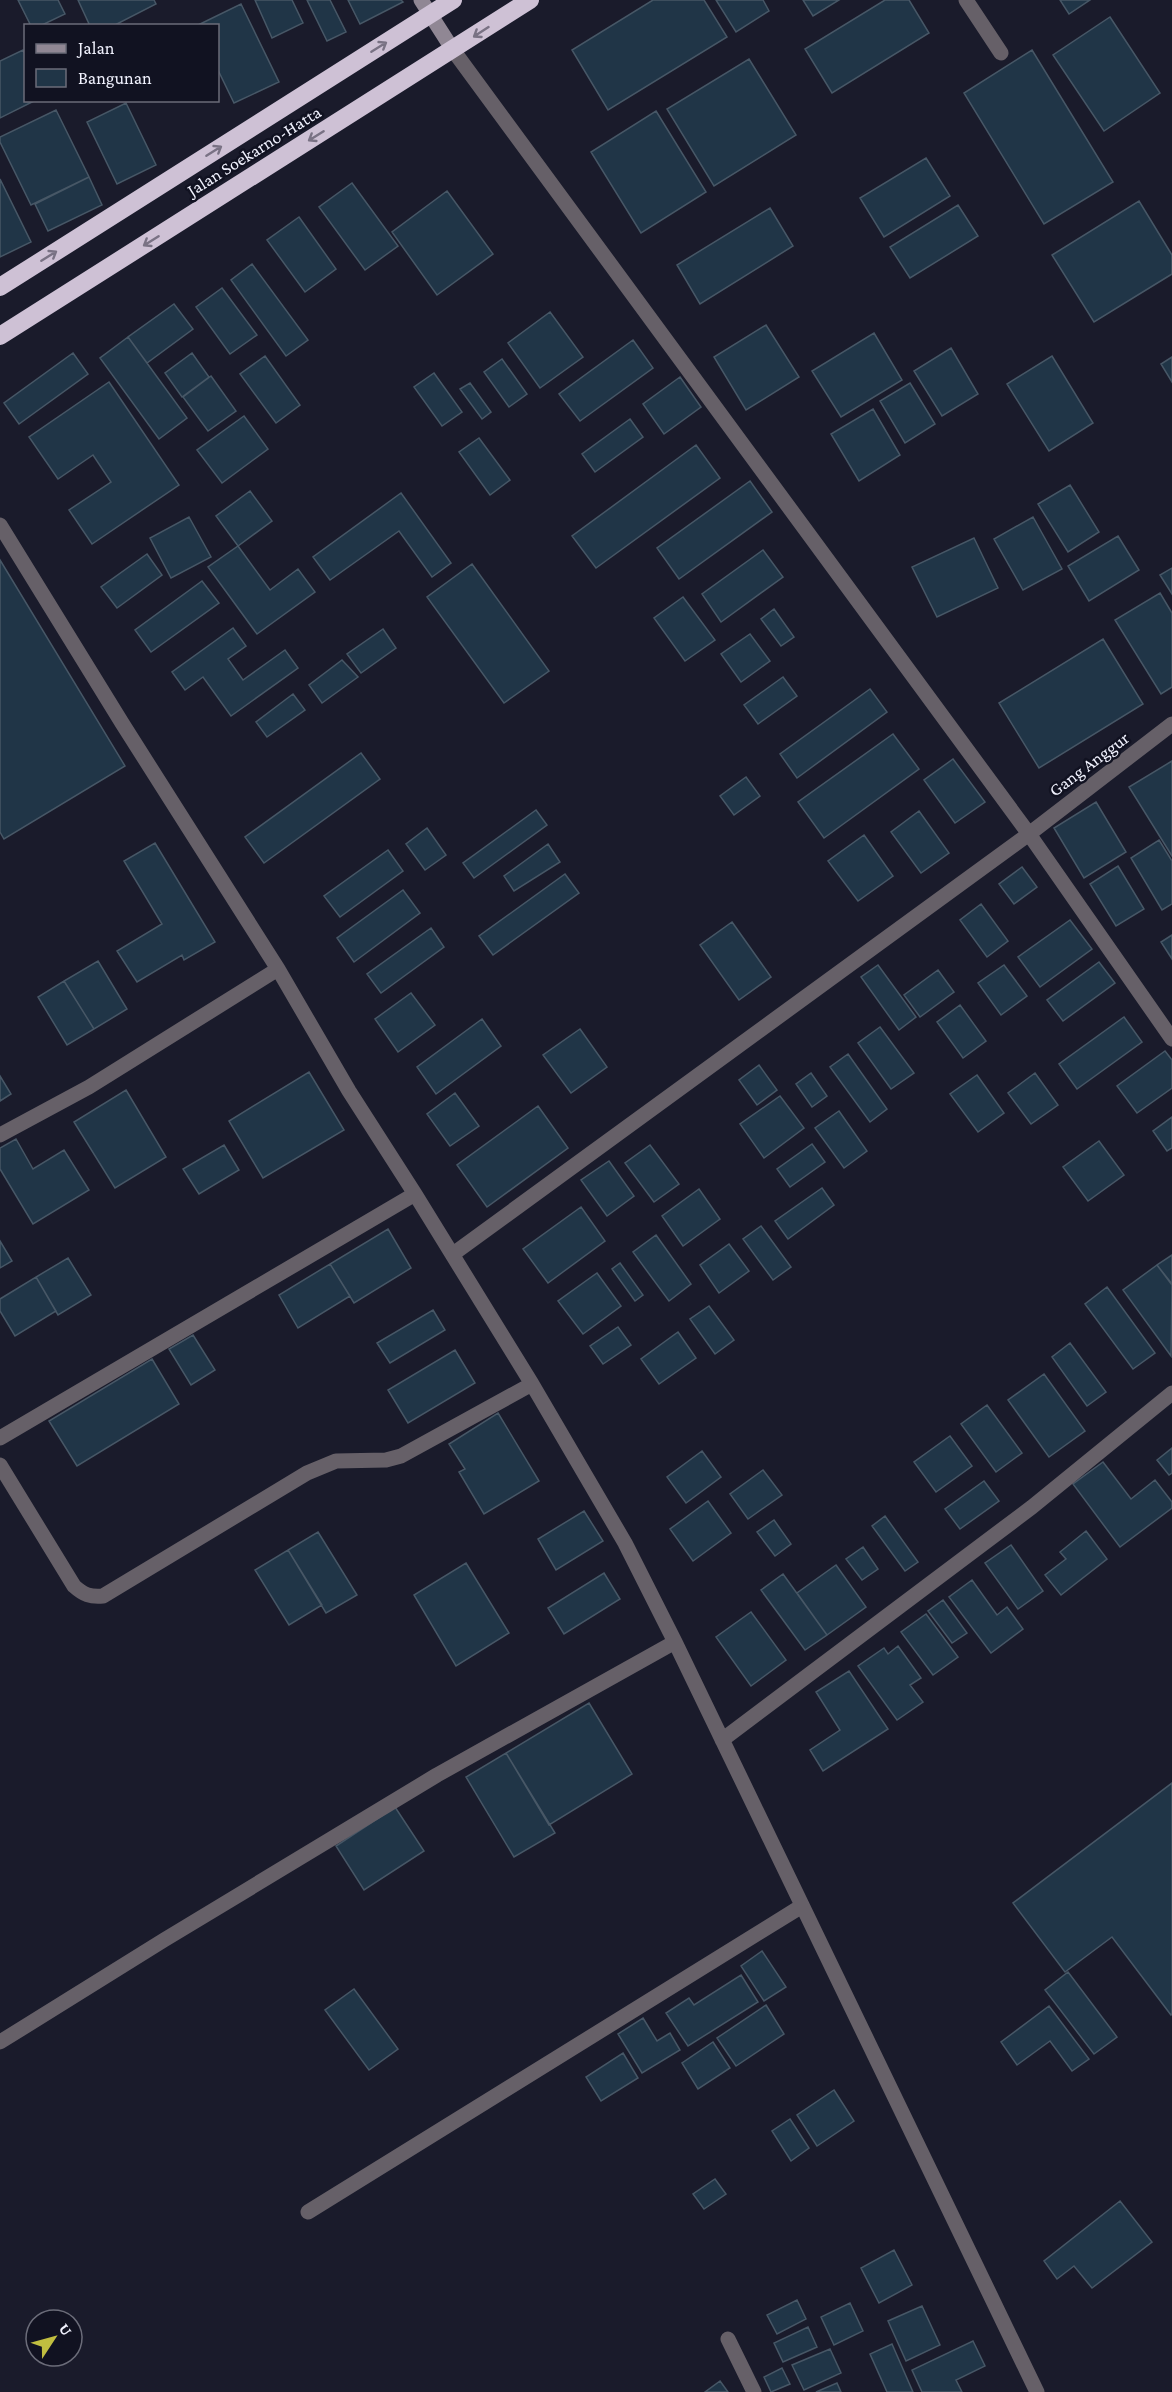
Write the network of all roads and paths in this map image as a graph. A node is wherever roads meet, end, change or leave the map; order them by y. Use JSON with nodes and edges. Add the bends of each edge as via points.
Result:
{"nodes":[{"id":1,"x":453,"y":0,"type":"edge"},
{"id":2,"x":530,"y":0,"type":"edge"},
{"id":3,"x":966,"y":0,"type":"edge"},
{"id":4,"x":425,"y":8,"type":"edge"},
{"id":5,"x":453,"y":50,"type":"junction"},
{"id":6,"x":1001,"y":53,"type":"dead end"},
{"id":7,"x":0,"y":287,"type":"edge"},
{"id":8,"x":0,"y":336,"type":"edge"},
{"id":9,"x":0,"y":525,"type":"edge"},
{"id":10,"x":1172,"y":724,"type":"edge"},
{"id":11,"x":1029,"y":834,"type":"junction"},
{"id":12,"x":278,"y":969,"type":"junction"},
{"id":13,"x":1172,"y":1039,"type":"edge"},
{"id":14,"x":0,"y":1135,"type":"edge"},
{"id":15,"x":415,"y":1194,"type":"junction"},
{"id":16,"x":453,"y":1254,"type":"junction"},
{"id":17,"x":532,"y":1384,"type":"junction"},
{"id":18,"x":1172,"y":1393,"type":"edge"},
{"id":19,"x":0,"y":1438,"type":"edge"},
{"id":20,"x":0,"y":1465,"type":"edge"},
{"id":21,"x":675,"y":1642,"type":"junction"},
{"id":22,"x":722,"y":1740,"type":"junction"},
{"id":23,"x":802,"y":1906,"type":"junction"},
{"id":24,"x":0,"y":2042,"type":"edge"},
{"id":25,"x":308,"y":2212,"type":"dead end"},
{"id":26,"x":728,"y":2338,"type":"dead end"},
{"id":27,"x":754,"y":2392,"type":"edge"},
{"id":28,"x":1037,"y":2392,"type":"edge"}],
"edges":[{"from":1,"to":4,"type":"highway","name":"Jalan Soekarno-Hatta"},
{"from":2,"to":5,"type":"highway","name":"Jalan Soekarno-Hatta","one_way":true},
{"from":3,"to":6,"type":"street"},
{"from":4,"to":5,"type":"street"},
{"from":7,"to":4,"type":"highway","name":"Jalan Soekarno-Hatta","one_way":true},
{"from":5,"to":8,"type":"highway","name":"Jalan Soekarno-Hatta","one_way":true},
{"from":5,"to":11,"type":"street"},
{"from":9,"to":12,"type":"street"},
{"from":10,"to":11,"type":"street","name":"Gang Anggur"},
{"from":11,"to":13,"type":"street"},
{"from":11,"to":16,"type":"street","name":"Gang Anggur"},
{"from":12,"to":14,"type":"street","via":[[88,1087]]},
{"from":12,"to":15,"type":"street"},
{"from":15,"to":16,"type":"street"},
{"from":15,"to":19,"type":"street"},
{"from":16,"to":17,"type":"street"},
{"from":17,"to":20,"type":"street","via":[[401,1456],[336,1461],[308,1473],[104,1596],[83,1594],[74,1586]]},
{"from":17,"to":21,"type":"street","via":[[625,1543]]},
{"from":18,"to":22,"type":"street","via":[[1032,1507]]},
{"from":21,"to":22,"type":"street"},
{"from":21,"to":24,"type":"street","via":[[436,1775]]},
{"from":22,"to":23,"type":"street"},
{"from":23,"to":25,"type":"street"},
{"from":23,"to":28,"type":"street"},
{"from":26,"to":27,"type":"street"}]}
